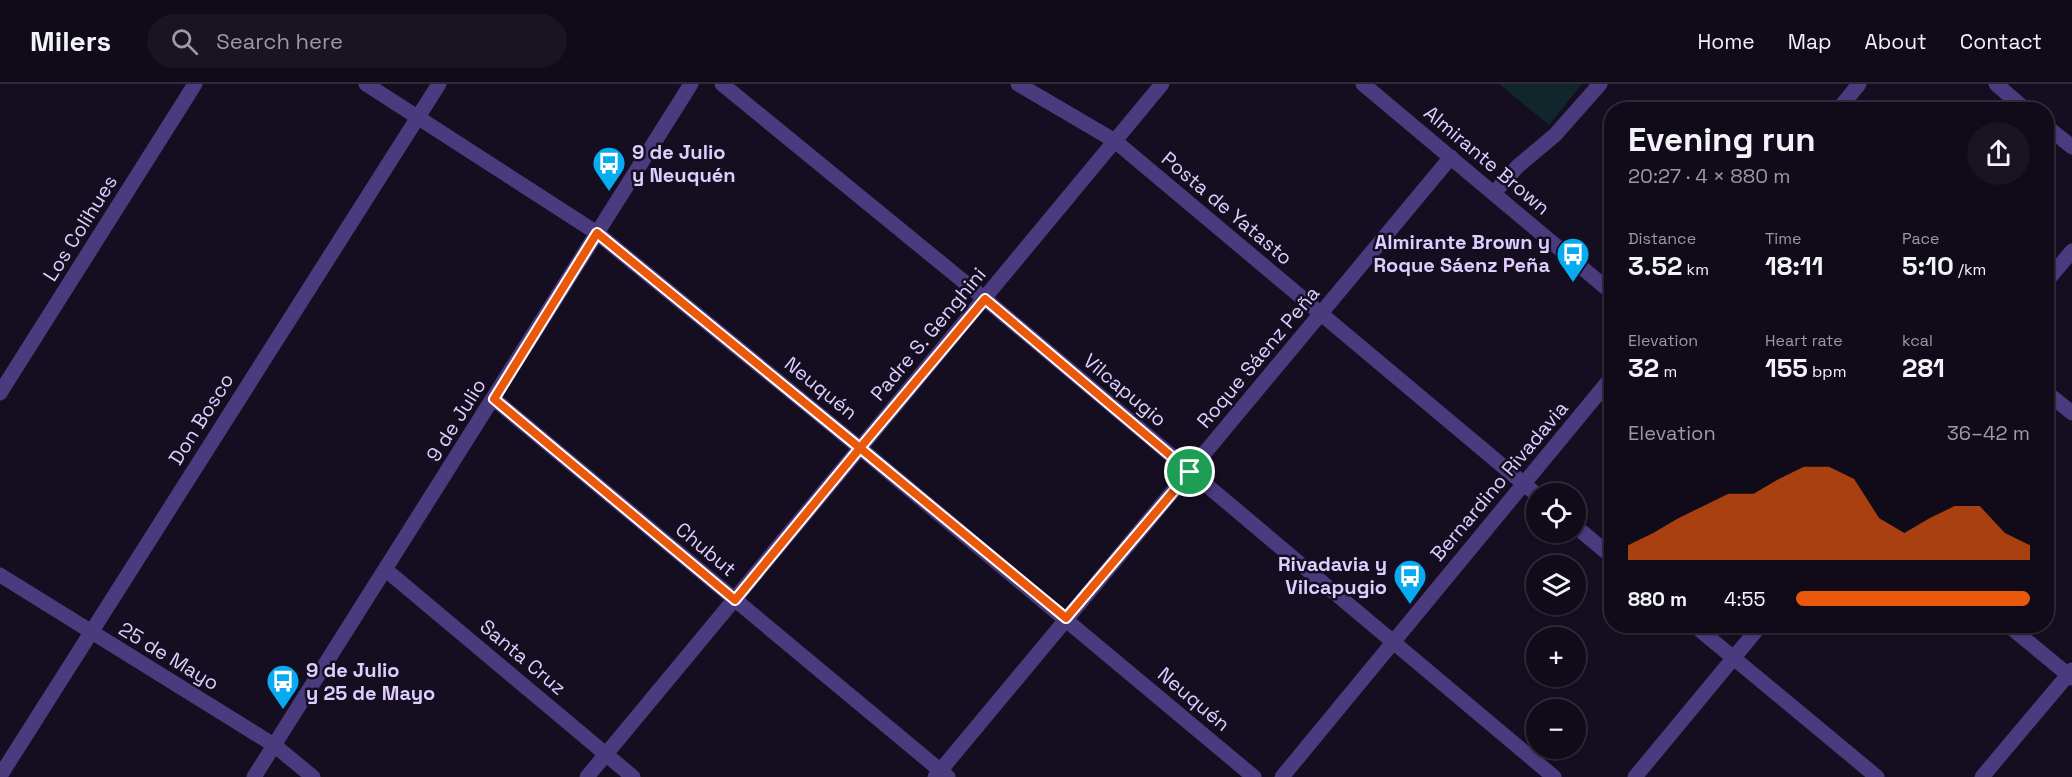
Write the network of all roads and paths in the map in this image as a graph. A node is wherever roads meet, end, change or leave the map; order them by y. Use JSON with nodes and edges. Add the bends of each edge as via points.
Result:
{"nodes":[{"id":1,"x":195,"y":84,"type":"edge"},
{"id":2,"x":366,"y":84,"type":"edge"},
{"id":3,"x":439,"y":84,"type":"edge"},
{"id":4,"x":691,"y":84,"type":"edge"},
{"id":5,"x":722,"y":84,"type":"edge"},
{"id":6,"x":1018,"y":84,"type":"edge"},
{"id":7,"x":1162,"y":84,"type":"edge"},
{"id":8,"x":1363,"y":84,"type":"edge"},
{"id":9,"x":1600,"y":84,"type":"edge"},
{"id":10,"x":1859,"y":84,"type":"edge"},
{"id":11,"x":1996,"y":84,"type":"edge"},
{"id":12,"x":1844,"y":102,"type":"edge"},
{"id":13,"x":2017,"y":102,"type":"edge"},
{"id":14,"x":418,"y":117,"type":"junction"},
{"id":15,"x":2054,"y":132,"type":"edge"},
{"id":16,"x":1115,"y":141,"type":"junction"},
{"id":17,"x":2072,"y":147,"type":"edge"},
{"id":18,"x":1451,"y":157,"type":"junction"},
{"id":19,"x":1494,"y":193,"type":"junction"},
{"id":20,"x":597,"y":233,"type":"junction"},
{"id":21,"x":2072,"y":251,"type":"edge"},
{"id":22,"x":2054,"y":272,"type":"edge"},
{"id":23,"x":1604,"y":286,"type":"edge"},
{"id":24,"x":985,"y":299,"type":"junction"},
{"id":25,"x":1320,"y":314,"type":"junction"},
{"id":26,"x":1604,"y":386,"type":"edge"},
{"id":27,"x":0,"y":393,"type":"edge"},
{"id":28,"x":2054,"y":398,"type":"edge"},
{"id":29,"x":494,"y":399,"type":"junction"},
{"id":30,"x":2072,"y":413,"type":"edge"},
{"id":31,"x":860,"y":448,"type":"junction"},
{"id":32,"x":1190,"y":472,"type":"junction"},
{"id":33,"x":1523,"y":483,"type":"junction"},
{"id":34,"x":1526,"y":486,"type":"edge"},
{"id":35,"x":1586,"y":535,"type":"edge"},
{"id":36,"x":1604,"y":550,"type":"edge"},
{"id":37,"x":386,"y":570,"type":"junction"},
{"id":38,"x":0,"y":575,"type":"edge"},
{"id":39,"x":735,"y":600,"type":"junction"},
{"id":40,"x":1066,"y":618,"type":"junction"},
{"id":41,"x":90,"y":632,"type":"junction"},
{"id":42,"x":1704,"y":633,"type":"edge"},
{"id":43,"x":1754,"y":633,"type":"edge"},
{"id":44,"x":2018,"y":633,"type":"edge"},
{"id":45,"x":1394,"y":642,"type":"junction"},
{"id":46,"x":1734,"y":658,"type":"junction"},
{"id":47,"x":2071,"y":674,"type":"edge"},
{"id":48,"x":274,"y":745,"type":"junction"},
{"id":49,"x":606,"y":754,"type":"junction"},
{"id":50,"x":941,"y":775,"type":"edge"},
{"id":51,"x":0,"y":776,"type":"edge"},
{"id":52,"x":254,"y":777,"type":"edge"},
{"id":53,"x":313,"y":777,"type":"edge"},
{"id":54,"x":587,"y":777,"type":"edge"},
{"id":55,"x":633,"y":777,"type":"edge"},
{"id":56,"x":1254,"y":777,"type":"edge"},
{"id":57,"x":1282,"y":777,"type":"edge"},
{"id":58,"x":1554,"y":777,"type":"edge"},
{"id":59,"x":1635,"y":777,"type":"edge"},
{"id":60,"x":1877,"y":777,"type":"edge"},
{"id":61,"x":1982,"y":777,"type":"edge"}],
"edges":[{"from":1,"to":27,"type":"street","name":"Los Colihues"},
{"from":2,"to":14,"type":"street","name":"Neuquén"},
{"from":3,"to":14,"type":"street","name":"Don Bosco"},
{"from":4,"to":20,"type":"street","name":"9 de Julio"},
{"from":5,"to":24,"type":"street","name":"Vilcapugio"},
{"from":6,"to":16,"type":"street","name":"Posta de Yatasto"},
{"from":7,"to":16,"type":"street","name":"Padre S. Genghini"},
{"from":8,"to":18,"type":"street","name":"Almirante Brown"},
{"from":9,"to":19,"type":"street","via":[[1555,135],[1518,166]]},
{"from":10,"to":12,"type":"street"},
{"from":11,"to":13,"type":"street"},
{"from":14,"to":20,"type":"street","name":"Neuquén"},
{"from":14,"to":41,"type":"street","name":"Don Bosco"},
{"from":15,"to":17,"type":"street"},
{"from":16,"to":24,"type":"street","name":"Padre S. Genghini"},
{"from":16,"to":25,"type":"street","name":"Posta de Yatasto"},
{"from":18,"to":19,"type":"street","name":"Almirante Brown"},
{"from":18,"to":25,"type":"street","name":"Roque Sáenz Peña"},
{"from":19,"to":23,"type":"street","name":"Almirante Brown"},
{"from":20,"to":29,"type":"street","name":"9 de Julio"},
{"from":20,"to":31,"type":"street","name":"Neuquén"},
{"from":21,"to":22,"type":"street"},
{"from":24,"to":31,"type":"street","name":"Padre S. Genghini"},
{"from":24,"to":32,"type":"street","name":"Vilcapugio"},
{"from":25,"to":32,"type":"street","name":"Roque Sáenz Peña"},
{"from":25,"to":33,"type":"street","name":"Posta de Yatasto"},
{"from":26,"to":33,"type":"street","name":"Bernardino Rivadavia"},
{"from":28,"to":30,"type":"street"},
{"from":29,"to":37,"type":"street","name":"9 de Julio"},
{"from":29,"to":39,"type":"street","name":"Chubut"},
{"from":31,"to":39,"type":"street","name":"Padre S. Genghini"},
{"from":31,"to":40,"type":"street","name":"Neuquén"},
{"from":32,"to":40,"type":"street","name":"Roque Sáenz Peña"},
{"from":32,"to":45,"type":"street","name":"Vilcapugio"},
{"from":33,"to":34,"type":"street","name":"Posta de Yatasto"},
{"from":33,"to":45,"type":"street","name":"Bernardino Rivadavia"},
{"from":35,"to":36,"type":"street"},
{"from":37,"to":48,"type":"street","name":"9 de Julio"},
{"from":37,"to":49,"type":"street","name":"Santa Cruz"},
{"from":38,"to":41,"type":"street","name":"25 de Mayo"},
{"from":39,"to":49,"type":"street","name":"Padre S. Genghini"},
{"from":39,"to":50,"type":"street","name":"Chubut"},
{"from":40,"to":50,"type":"street","name":"Roque Sáenz Peña"},
{"from":40,"to":56,"type":"street","name":"Neuquén"},
{"from":41,"to":48,"type":"street","name":"25 de Mayo"},
{"from":41,"to":51,"type":"street","name":"Don Bosco"},
{"from":42,"to":46,"type":"street"},
{"from":43,"to":46,"type":"street"},
{"from":44,"to":47,"type":"street"},
{"from":45,"to":57,"type":"street","name":"Bernardino Rivadavia"},
{"from":45,"to":58,"type":"street","name":"Vilcapugio"},
{"from":46,"to":59,"type":"street"},
{"from":46,"to":60,"type":"street"},
{"from":47,"to":61,"type":"street"},
{"from":48,"to":52,"type":"street","name":"9 de Julio"},
{"from":48,"to":53,"type":"street","name":"25 de Mayo"},
{"from":49,"to":54,"type":"street","name":"Padre S. Genghini"},
{"from":49,"to":55,"type":"street","name":"Santa Cruz"}]}
